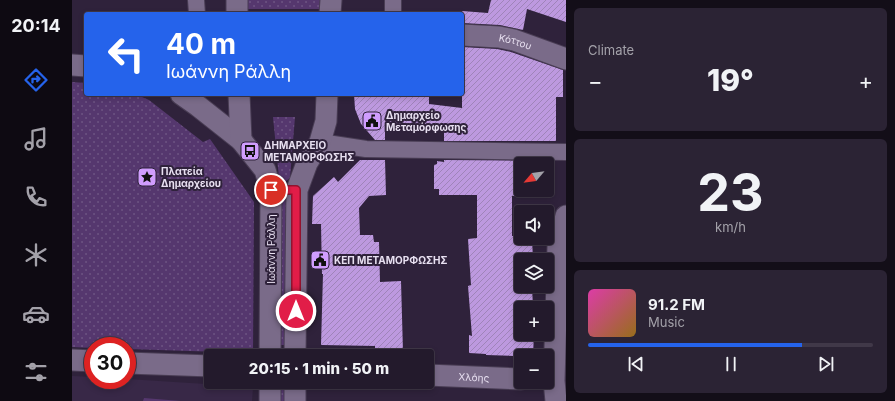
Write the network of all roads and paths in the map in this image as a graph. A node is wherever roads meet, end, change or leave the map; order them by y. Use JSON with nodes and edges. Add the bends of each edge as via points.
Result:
{"nodes":[{"id":1,"x":196,"y":0,"type":"edge"},
{"id":2,"x":237,"y":0,"type":"edge"},
{"id":3,"x":331,"y":0,"type":"edge"},
{"id":4,"x":393,"y":0,"type":"edge"},
{"id":5,"x":197,"y":12,"type":"edge"},
{"id":6,"x":237,"y":12,"type":"edge"},
{"id":7,"x":330,"y":12,"type":"edge"},
{"id":8,"x":394,"y":12,"type":"edge"},
{"id":9,"x":464,"y":35,"type":"edge"},
{"id":10,"x":566,"y":59,"type":"edge"},
{"id":11,"x":72,"y":65,"type":"edge"},
{"id":12,"x":84,"y":66,"type":"edge"},
{"id":13,"x":187,"y":96,"type":"edge"},
{"id":14,"x":239,"y":96,"type":"edge"},
{"id":15,"x":327,"y":96,"type":"edge"},
{"id":16,"x":199,"y":100,"type":"edge"},
{"id":17,"x":241,"y":140,"type":"junction"},
{"id":18,"x":320,"y":142,"type":"junction"},
{"id":19,"x":566,"y":152,"type":"edge"},
{"id":20,"x":271,"y":190,"type":"junction"},
{"id":21,"x":296,"y":190,"type":"junction"},
{"id":22,"x":566,"y":216,"type":"edge"},
{"id":23,"x":270,"y":349,"type":"edge"},
{"id":24,"x":295,"y":349,"type":"edge"},
{"id":25,"x":72,"y":360,"type":"edge"},
{"id":26,"x":84,"y":361,"type":"edge"},
{"id":27,"x":136,"y":363,"type":"edge"},
{"id":28,"x":204,"y":366,"type":"edge"},
{"id":29,"x":434,"y":375,"type":"edge"},
{"id":30,"x":514,"y":379,"type":"edge"},
{"id":31,"x":556,"y":386,"type":"edge"},
{"id":32,"x":270,"y":389,"type":"edge"},
{"id":33,"x":295,"y":389,"type":"edge"},
{"id":34,"x":270,"y":401,"type":"edge"},
{"id":35,"x":295,"y":401,"type":"edge"}],
"edges":[{"from":1,"to":5,"type":"street"},
{"from":2,"to":6,"type":"street"},
{"from":3,"to":7,"type":"street"},
{"from":4,"to":8,"type":"street"},
{"from":9,"to":10,"type":"street","name":"Κόττου","via":[[514,40]]},
{"from":11,"to":12,"type":"street"},
{"from":13,"to":16,"type":"street"},
{"from":14,"to":17,"type":"street"},
{"from":15,"to":18,"type":"street","via":[[326,121]]},
{"from":16,"to":17,"type":"street"},
{"from":17,"to":20,"type":"street","name":"Ιωάννη Ράλλη","via":[[265,170]]},
{"from":18,"to":19,"type":"street","via":[[366,149]]},
{"from":18,"to":21,"type":"street","via":[[307,163]]},
{"from":20,"to":21,"type":"street"},
{"from":20,"to":23,"type":"street","name":"Ιωάννη Ράλλη"},
{"from":21,"to":24,"type":"street"},
{"from":22,"to":31,"type":"street","via":[[558,246]]},
{"from":25,"to":26,"type":"street"},
{"from":27,"to":28,"type":"street"},
{"from":29,"to":30,"type":"street","name":"Χλόης"},
{"from":32,"to":34,"type":"street"},
{"from":33,"to":35,"type":"street"}]}
